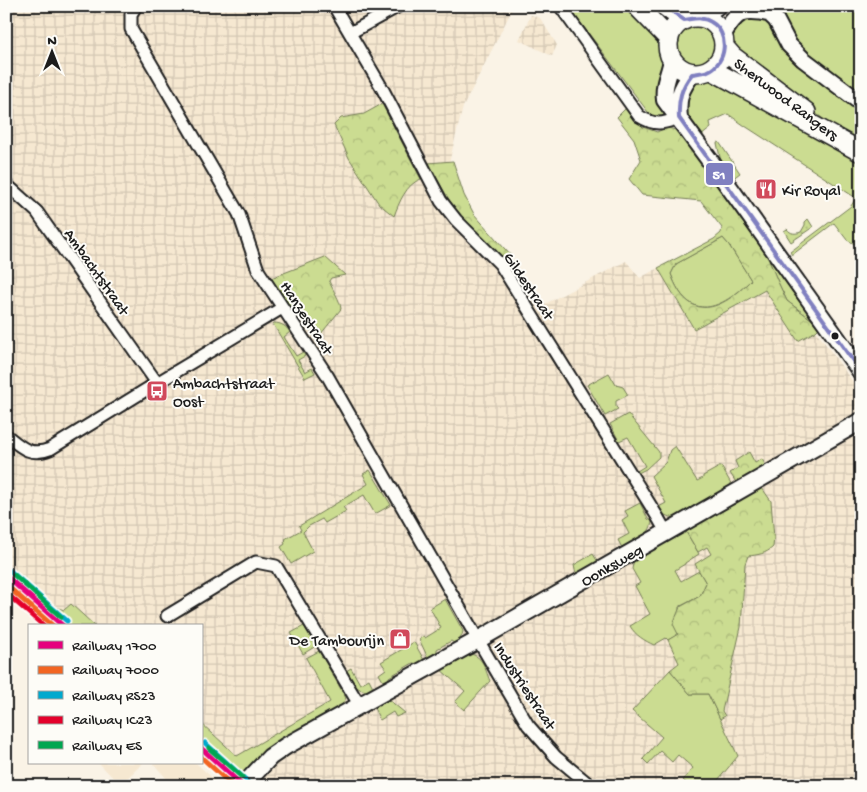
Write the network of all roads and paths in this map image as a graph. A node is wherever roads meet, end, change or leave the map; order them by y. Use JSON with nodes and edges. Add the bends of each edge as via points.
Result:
{"nodes":[{"id":1,"x":136,"y":6,"type":"edge"},
{"id":2,"x":334,"y":6,"type":"edge"},
{"id":3,"x":398,"y":6,"type":"edge"},
{"id":4,"x":560,"y":6,"type":"edge"},
{"id":5,"x":637,"y":6,"type":"edge"},
{"id":6,"x":665,"y":6,"type":"edge"},
{"id":7,"x":718,"y":6,"type":"edge"},
{"id":8,"x":755,"y":10,"type":"edge"},
{"id":9,"x":693,"y":19,"type":"junction"},
{"id":10,"x":350,"y":32,"type":"junction"},
{"id":11,"x":668,"y":39,"type":"junction"},
{"id":12,"x":724,"y":42,"type":"junction"},
{"id":13,"x":672,"y":60,"type":"junction"},
{"id":14,"x":712,"y":70,"type":"junction"},
{"id":15,"x":692,"y":74,"type":"junction"},
{"id":16,"x":861,"y":103,"type":"edge"},
{"id":17,"x":679,"y":118,"type":"junction"},
{"id":18,"x":856,"y":149,"type":"edge"},
{"id":19,"x":6,"y":184,"type":"edge"},
{"id":20,"x":282,"y":308,"type":"junction"},
{"id":21,"x":861,"y":372,"type":"edge"},
{"id":22,"x":158,"y":383,"type":"junction"},
{"id":23,"x":861,"y":421,"type":"edge"},
{"id":24,"x":6,"y":435,"type":"edge"},
{"id":25,"x":666,"y":532,"type":"junction"},
{"id":26,"x":167,"y":616,"type":"dead end"},
{"id":27,"x":478,"y":640,"type":"junction"},
{"id":28,"x":360,"y":706,"type":"junction"},
{"id":29,"x":243,"y":786,"type":"edge"},
{"id":30,"x":591,"y":786,"type":"edge"}],
"edges":[{"from":1,"to":20,"type":"street","name":"Hanzestraat","via":[[131,14],[131,29],[239,214],[258,270]]},
{"from":2,"to":10,"type":"street","name":"Gildestraat"},
{"from":3,"to":10,"type":"street"},
{"from":4,"to":17,"type":"street","via":[[640,116],[649,122],[664,123]]},
{"from":5,"to":11,"type":"main road"},
{"from":6,"to":9,"type":"main road"},
{"from":7,"to":9,"type":"street"},
{"from":8,"to":12,"type":"street","via":[[736,16]]},
{"from":8,"to":16,"type":"street","via":[[776,20],[790,45],[803,59]]},
{"from":9,"to":11,"type":"main road","via":[[677,24]]},
{"from":9,"to":12,"type":"main road","via":[[712,22],[719,28]]},
{"from":10,"to":25,"type":"street","name":"Gildestraat","via":[[441,201],[500,264]]},
{"from":11,"to":13,"type":"main road"},
{"from":12,"to":14,"type":"main road","via":[[723,57]]},
{"from":12,"to":18,"type":"main road","name":"Sherwood Rangers","via":[[739,61]]},
{"from":13,"to":15,"type":"main road","via":[[684,72]]},
{"from":13,"to":17,"type":"main road","via":[[666,77],[665,100]]},
{"from":14,"to":15,"type":"main road"},
{"from":14,"to":18,"type":"main road","name":"Sherwood Rangers"},
{"from":15,"to":17,"type":"main road","via":[[679,95]]},
{"from":17,"to":21,"type":"main road"},
{"from":19,"to":22,"type":"street","name":"Ambachtstraat","via":[[37,212]]},
{"from":20,"to":22,"type":"street"},
{"from":20,"to":27,"type":"street","name":"Hanzestraat","via":[[328,375]]},
{"from":22,"to":24,"type":"street","via":[[44,451],[20,447]]},
{"from":23,"to":25,"type":"main road","name":"Oonksweg"},
{"from":25,"to":27,"type":"main road","name":"Oonksweg"},
{"from":26,"to":28,"type":"street","via":[[256,562],[276,566]]},
{"from":27,"to":28,"type":"main road","name":"Oonksweg"},
{"from":27,"to":30,"type":"street","name":"Industriestraat","via":[[528,725],[556,757]]},
{"from":28,"to":29,"type":"main road","name":"Oonksweg","via":[[286,746],[270,757]]}]}
